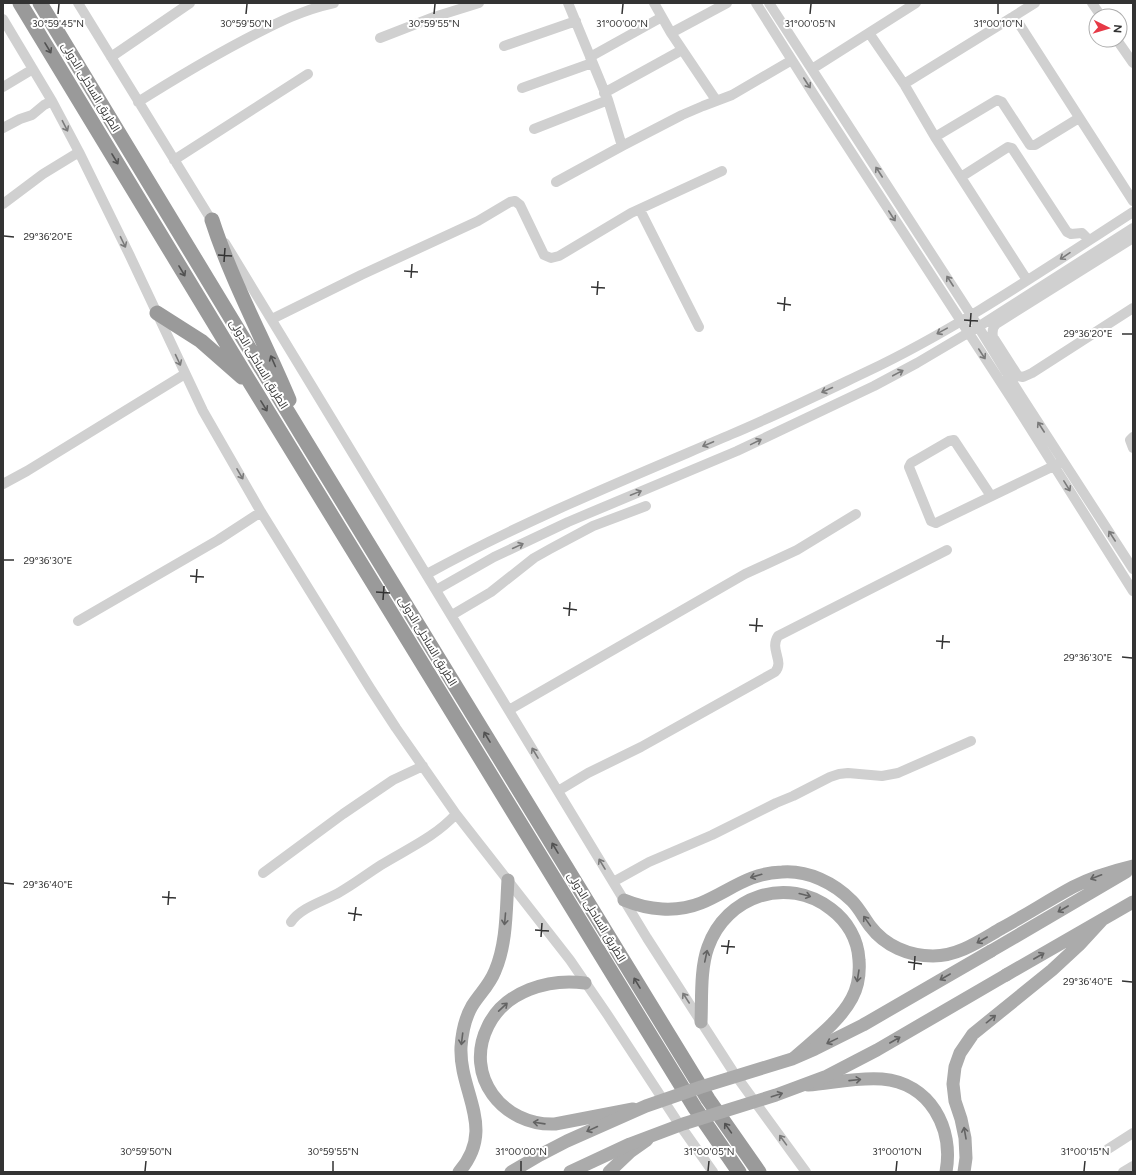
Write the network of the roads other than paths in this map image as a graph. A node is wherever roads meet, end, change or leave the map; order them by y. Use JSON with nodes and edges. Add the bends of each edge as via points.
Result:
{"nodes":[{"id":1,"x":20,"y":3,"type":"edge"},
{"id":2,"x":40,"y":3,"type":"edge"},
{"id":3,"x":78,"y":3,"type":"edge"},
{"id":4,"x":190,"y":3,"type":"edge"},
{"id":5,"x":334,"y":3,"type":"edge"},
{"id":6,"x":478,"y":3,"type":"edge"},
{"id":7,"x":579,"y":3,"type":"edge"},
{"id":8,"x":654,"y":3,"type":"edge"},
{"id":9,"x":727,"y":3,"type":"edge"},
{"id":10,"x":756,"y":3,"type":"edge"},
{"id":11,"x":769,"y":3,"type":"edge"},
{"id":12,"x":916,"y":3,"type":"edge"},
{"id":13,"x":1036,"y":3,"type":"edge"},
{"id":14,"x":568,"y":5,"type":"edge"},
{"id":15,"x":1014,"y":16,"type":"junction"},
{"id":16,"x":662,"y":17,"type":"junction"},
{"id":17,"x":576,"y":21,"type":"junction"},
{"id":18,"x":4,"y":25,"type":"edge"},
{"id":19,"x":671,"y":33,"type":"junction"},
{"id":20,"x":869,"y":33,"type":"junction"},
{"id":21,"x":380,"y":38,"type":"dead end"},
{"id":22,"x":504,"y":46,"type":"dead end"},
{"id":23,"x":1123,"y":48,"type":"edge"},
{"id":24,"x":682,"y":50,"type":"junction"},
{"id":25,"x":111,"y":57,"type":"junction"},
{"id":26,"x":591,"y":60,"type":"junction"},
{"id":27,"x":1133,"y":63,"type":"edge"},
{"id":28,"x":794,"y":64,"type":"junction"},
{"id":29,"x":810,"y":66,"type":"junction"},
{"id":30,"x":33,"y":69,"type":"junction"},
{"id":31,"x":308,"y":74,"type":"dead end"},
{"id":32,"x":904,"y":84,"type":"junction"},
{"id":33,"x":3,"y":87,"type":"edge"},
{"id":34,"x":522,"y":88,"type":"dead end"},
{"id":35,"x":606,"y":96,"type":"junction"},
{"id":36,"x":716,"y":100,"type":"junction"},
{"id":37,"x":52,"y":101,"type":"junction"},
{"id":38,"x":138,"y":102,"type":"junction"},
{"id":39,"x":1079,"y":118,"type":"junction"},
{"id":40,"x":3,"y":128,"type":"edge"},
{"id":41,"x":534,"y":129,"type":"dead end"},
{"id":42,"x":935,"y":137,"type":"junction"},
{"id":43,"x":622,"y":146,"type":"junction"},
{"id":44,"x":79,"y":152,"type":"junction"},
{"id":45,"x":174,"y":160,"type":"junction"},
{"id":46,"x":722,"y":171,"type":"dead end"},
{"id":47,"x":961,"y":177,"type":"junction"},
{"id":48,"x":556,"y":182,"type":"dead end"},
{"id":49,"x":1133,"y":202,"type":"edge"},
{"id":50,"x":3,"y":204,"type":"edge"},
{"id":51,"x":640,"y":210,"type":"junction"},
{"id":52,"x":1133,"y":212,"type":"edge"},
{"id":53,"x":212,"y":220,"type":"junction"},
{"id":54,"x":1133,"y":228,"type":"edge"},
{"id":55,"x":1133,"y":238,"type":"edge"},
{"id":56,"x":1088,"y":240,"type":"junction"},
{"id":57,"x":1027,"y":280,"type":"junction"},
{"id":58,"x":1133,"y":308,"type":"edge"},
{"id":59,"x":157,"y":313,"type":"junction"},
{"id":60,"x":971,"y":314,"type":"junction"},
{"id":61,"x":1006,"y":314,"type":"junction"},
{"id":62,"x":272,"y":318,"type":"junction"},
{"id":63,"x":960,"y":321,"type":"junction"},
{"id":64,"x":699,"y":327,"type":"dead end"},
{"id":65,"x":978,"y":327,"type":"junction"},
{"id":66,"x":968,"y":333,"type":"junction"},
{"id":67,"x":1002,"y":358,"type":"junction"},
{"id":68,"x":867,"y":372,"type":"junction"},
{"id":69,"x":185,"y":374,"type":"junction"},
{"id":70,"x":251,"y":384,"type":"junction"},
{"id":71,"x":874,"y":386,"type":"junction"},
{"id":72,"x":303,"y":437,"type":"junction"},
{"id":73,"x":1133,"y":437,"type":"edge"},
{"id":74,"x":1133,"y":448,"type":"edge"},
{"id":75,"x":1064,"y":462,"type":"junction"},
{"id":76,"x":1054,"y":466,"type":"junction"},
{"id":77,"x":3,"y":484,"type":"edge"},
{"id":78,"x":991,"y":496,"type":"junction"},
{"id":79,"x":646,"y":506,"type":"dead end"},
{"id":80,"x":261,"y":512,"type":"junction"},
{"id":81,"x":856,"y":514,"type":"dead end"},
{"id":82,"x":487,"y":542,"type":"junction"},
{"id":83,"x":947,"y":550,"type":"dead end"},
{"id":84,"x":494,"y":557,"type":"junction"},
{"id":85,"x":450,"y":561,"type":"junction"},
{"id":86,"x":1133,"y":568,"type":"edge"},
{"id":87,"x":427,"y":574,"type":"junction"},
{"id":88,"x":458,"y":577,"type":"junction"},
{"id":89,"x":436,"y":590,"type":"junction"},
{"id":90,"x":1133,"y":590,"type":"edge"},
{"id":91,"x":452,"y":615,"type":"junction"},
{"id":92,"x":78,"y":621,"type":"dead end"},
{"id":93,"x":509,"y":710,"type":"junction"},
{"id":94,"x":970,"y":741,"type":"dead end"},
{"id":95,"x":423,"y":766,"type":"junction"},
{"id":96,"x":558,"y":791,"type":"junction"},
{"id":97,"x":456,"y":814,"type":"junction"},
{"id":98,"x":1133,"y":867,"type":"edge"},
{"id":99,"x":263,"y":873,"type":"dead end"},
{"id":100,"x":508,"y":880,"type":"junction"},
{"id":101,"x":613,"y":882,"type":"junction"},
{"id":102,"x":624,"y":900,"type":"junction"},
{"id":103,"x":1133,"y":902,"type":"edge"},
{"id":104,"x":1102,"y":920,"type":"junction"},
{"id":105,"x":292,"y":922,"type":"dead end"},
{"id":106,"x":585,"y":983,"type":"junction"},
{"id":107,"x":701,"y":1022,"type":"junction"},
{"id":108,"x":792,"y":1059,"type":"junction"},
{"id":109,"x":802,"y":1086,"type":"junction"},
{"id":110,"x":646,"y":1106,"type":"junction"},
{"id":111,"x":1133,"y":1133,"type":"edge"},
{"id":112,"x":656,"y":1134,"type":"junction"},
{"id":113,"x":1108,"y":1149,"type":"dead end"},
{"id":114,"x":1133,"y":1166,"type":"edge"},
{"id":115,"x":459,"y":1172,"type":"edge"},
{"id":116,"x":511,"y":1172,"type":"edge"},
{"id":117,"x":570,"y":1172,"type":"edge"},
{"id":118,"x":609,"y":1172,"type":"edge"},
{"id":119,"x":713,"y":1172,"type":"edge"},
{"id":120,"x":739,"y":1172,"type":"edge"},
{"id":121,"x":759,"y":1172,"type":"edge"},
{"id":122,"x":806,"y":1172,"type":"edge"},
{"id":123,"x":946,"y":1172,"type":"edge"},
{"id":124,"x":964,"y":1172,"type":"edge"},
{"id":125,"x":1123,"y":1172,"type":"edge"}],
"edges":[{"from":1,"to":70,"type":"highway","name":"الطريق الساحلى الدولى","one_way":true},
{"from":2,"to":72,"type":"highway","name":"الطريق الساحلى الدولى"},
{"from":3,"to":25,"type":"street"},
{"from":4,"to":25,"type":"street"},
{"from":5,"to":38,"type":"street","via":[[306,10],[275,23],[203,62]]},
{"from":6,"to":21,"type":"street"},
{"from":7,"to":14,"type":"street"},
{"from":8,"to":16,"type":"street"},
{"from":9,"to":19,"type":"street"},
{"from":10,"to":28,"type":"street"},
{"from":11,"to":29,"type":"street"},
{"from":12,"to":20,"type":"street"},
{"from":13,"to":15,"type":"street"},
{"from":14,"to":17,"type":"street"},
{"from":15,"to":32,"type":"street"},
{"from":15,"to":39,"type":"street"},
{"from":16,"to":19,"type":"street"},
{"from":16,"to":26,"type":"street"},
{"from":17,"to":22,"type":"street"},
{"from":17,"to":26,"type":"street"},
{"from":18,"to":30,"type":"street"},
{"from":19,"to":24,"type":"street"},
{"from":20,"to":29,"type":"street"},
{"from":20,"to":32,"type":"street"},
{"from":23,"to":27,"type":"street"},
{"from":24,"to":35,"type":"street"},
{"from":24,"to":36,"type":"street"},
{"from":25,"to":38,"type":"street"},
{"from":26,"to":34,"type":"street"},
{"from":26,"to":35,"type":"street"},
{"from":28,"to":29,"type":"street"},
{"from":28,"to":36,"type":"street","via":[[732,95]]},
{"from":28,"to":63,"type":"street","one_way":true},
{"from":60,"to":29,"type":"street","one_way":true},
{"from":30,"to":33,"type":"street"},
{"from":30,"to":37,"type":"street"},
{"from":31,"to":45,"type":"street"},
{"from":32,"to":42,"type":"street"},
{"from":35,"to":41,"type":"street"},
{"from":35,"to":43,"type":"street"},
{"from":36,"to":43,"type":"street"},
{"from":37,"to":40,"type":"street","via":[[32,115]]},
{"from":37,"to":44,"type":"street","one_way":true},
{"from":38,"to":45,"type":"street"},
{"from":39,"to":42,"type":"street","via":[[1035,145],[1030,145],[1002,102],[997,100]]},
{"from":39,"to":49,"type":"street"},
{"from":42,"to":47,"type":"street"},
{"from":43,"to":48,"type":"street"},
{"from":44,"to":50,"type":"street","via":[[43,174]]},
{"from":44,"to":59,"type":"street","one_way":true},
{"from":45,"to":53,"type":"street"},
{"from":46,"to":51,"type":"street"},
{"from":47,"to":56,"type":"street","via":[[1008,147],[1012,148],[1067,232],[1082,233]]},
{"from":47,"to":57,"type":"street"},
{"from":51,"to":62,"type":"street","via":[[559,256],[551,258],[544,255],[520,205],[515,201],[510,202],[478,221]]},
{"from":51,"to":64,"type":"street"},
{"from":52,"to":56,"type":"street"},
{"from":53,"to":62,"type":"street"},
{"from":72,"to":53,"type":"highway","one_way":true,"via":[[275,366],[227,262]]},
{"from":54,"to":61,"type":"street"},
{"from":55,"to":61,"type":"street"},
{"from":56,"to":57,"type":"street","one_way":true},
{"from":57,"to":60,"type":"street"},
{"from":58,"to":67,"type":"street","via":[[1027,376],[1020,378]]},
{"from":59,"to":69,"type":"street","one_way":true},
{"from":59,"to":70,"type":"highway","via":[[201,341]]},
{"from":60,"to":63,"type":"street"},
{"from":60,"to":65,"type":"street"},
{"from":61,"to":65,"type":"street"},
{"from":61,"to":67,"type":"street","via":[[993,327],[992,332]]},
{"from":62,"to":87,"type":"street"},
{"from":63,"to":66,"type":"street"},
{"from":63,"to":68,"type":"street","one_way":true},
{"from":65,"to":66,"type":"street"},
{"from":65,"to":67,"type":"street"},
{"from":71,"to":66,"type":"street","one_way":true},
{"from":66,"to":76,"type":"street","one_way":true},
{"from":75,"to":67,"type":"street","one_way":true},
{"from":68,"to":71,"type":"street"},
{"from":68,"to":82,"type":"street","one_way":true},
{"from":69,"to":77,"type":"street"},
{"from":69,"to":80,"type":"street","one_way":true,"via":[[203,411]]},
{"from":70,"to":120,"type":"highway","name":"الطريق الساحلى الدولى","one_way":true,"via":[[695,1108]]},
{"from":84,"to":71,"type":"street","one_way":true,"via":[[612,503],[737,451]]},
{"from":121,"to":72,"type":"highway","name":"الطريق الساحلى الدولى","one_way":true,"via":[[708,1099]]},
{"from":73,"to":74,"type":"street","via":[[1130,440]]},
{"from":75,"to":76,"type":"street"},
{"from":86,"to":75,"type":"street","one_way":true},
{"from":76,"to":78,"type":"street"},
{"from":76,"to":90,"type":"street","one_way":true},
{"from":78,"to":78,"type":"street","via":[[933,523],[908,466],[949,440],[954,440]]},
{"from":79,"to":91,"type":"street","via":[[594,526],[562,542],[534,558],[491,592]]},
{"from":80,"to":92,"type":"street","via":[[218,540]]},
{"from":80,"to":95,"type":"street","via":[[370,688]]},
{"from":81,"to":93,"type":"street","via":[[797,550],[745,574]]},
{"from":82,"to":84,"type":"street"},
{"from":82,"to":85,"type":"street"},
{"from":83,"to":96,"type":"street","via":[[778,636],[775,646],[779,663],[775,672]]},
{"from":84,"to":88,"type":"street"},
{"from":85,"to":87,"type":"street"},
{"from":85,"to":88,"type":"street"},
{"from":87,"to":89,"type":"street"},
{"from":88,"to":89,"type":"street"},
{"from":89,"to":91,"type":"street"},
{"from":91,"to":93,"type":"street"},
{"from":96,"to":93,"type":"street","one_way":true},
{"from":94,"to":101,"type":"street","via":[[898,773],[882,776],[848,773],[830,777],[712,835],[649,862]]},
{"from":95,"to":97,"type":"street"},
{"from":95,"to":99,"type":"street","via":[[393,780],[342,814]]},
{"from":101,"to":96,"type":"street","one_way":true},
{"from":97,"to":100,"type":"street"},
{"from":97,"to":105,"type":"street","via":[[432,835],[342,891],[305,909],[296,915]]},
{"from":98,"to":102,"type":"main road","one_way":true,"via":[[1086,881],[970,947],[959,952],[935,956],[911,953],[889,944],[871,928],[854,902],[842,891],[821,880],[799,873],[783,871],[752,877],[702,902],[682,908],[653,908]]},
{"from":98,"to":108,"type":"main road","one_way":true,"bridge":true,"via":[[863,1025]]},
{"from":100,"to":106,"type":"street"},
{"from":100,"to":115,"type":"main road","one_way":true,"via":[[499,961],[469,1013],[461,1039],[463,1068],[476,1118],[476,1131],[470,1155]]},
{"from":101,"to":102,"type":"street"},
{"from":107,"to":102,"type":"street","one_way":true},
{"from":103,"to":104,"type":"main road"},
{"from":109,"to":104,"type":"main road","one_way":true,"bridge":true,"via":[[876,1050]]},
{"from":124,"to":104,"type":"main road","one_way":true,"via":[[966,1138],[955,1101],[953,1084],[955,1067],[963,1046],[972,1034],[1057,966]]},
{"from":110,"to":106,"type":"main road","one_way":true,"bridge":true,"via":[[547,1124],[530,1121],[511,1112],[501,1104],[486,1083],[481,1059],[484,1034],[492,1019],[503,1007],[535,987],[565,981]]},
{"from":106,"to":119,"type":"street"},
{"from":107,"to":108,"type":"main road","one_way":true,"via":[[704,961],[718,926],[736,908],[759,896],[784,892],[810,896],[821,901],[838,915],[851,933],[859,954],[859,969],[852,998],[844,1010]]},
{"from":122,"to":107,"type":"street","one_way":true,"via":[[734,1073]]},
{"from":108,"to":110,"type":"main road","bridge":true},
{"from":112,"to":109,"type":"main road","one_way":true,"bridge":true},
{"from":109,"to":123,"type":"main road","one_way":true,"via":[[873,1078],[901,1083],[916,1091],[934,1109],[945,1132],[948,1149]]},
{"from":110,"to":116,"type":"main road","one_way":true,"bridge":true,"via":[[566,1141]]},
{"from":111,"to":113,"type":"street"},
{"from":112,"to":117,"type":"main road","bridge":true},
{"from":112,"to":118,"type":"main road","bridge":true,"via":[[630,1152]]},
{"from":114,"to":125,"type":"street"}]}
